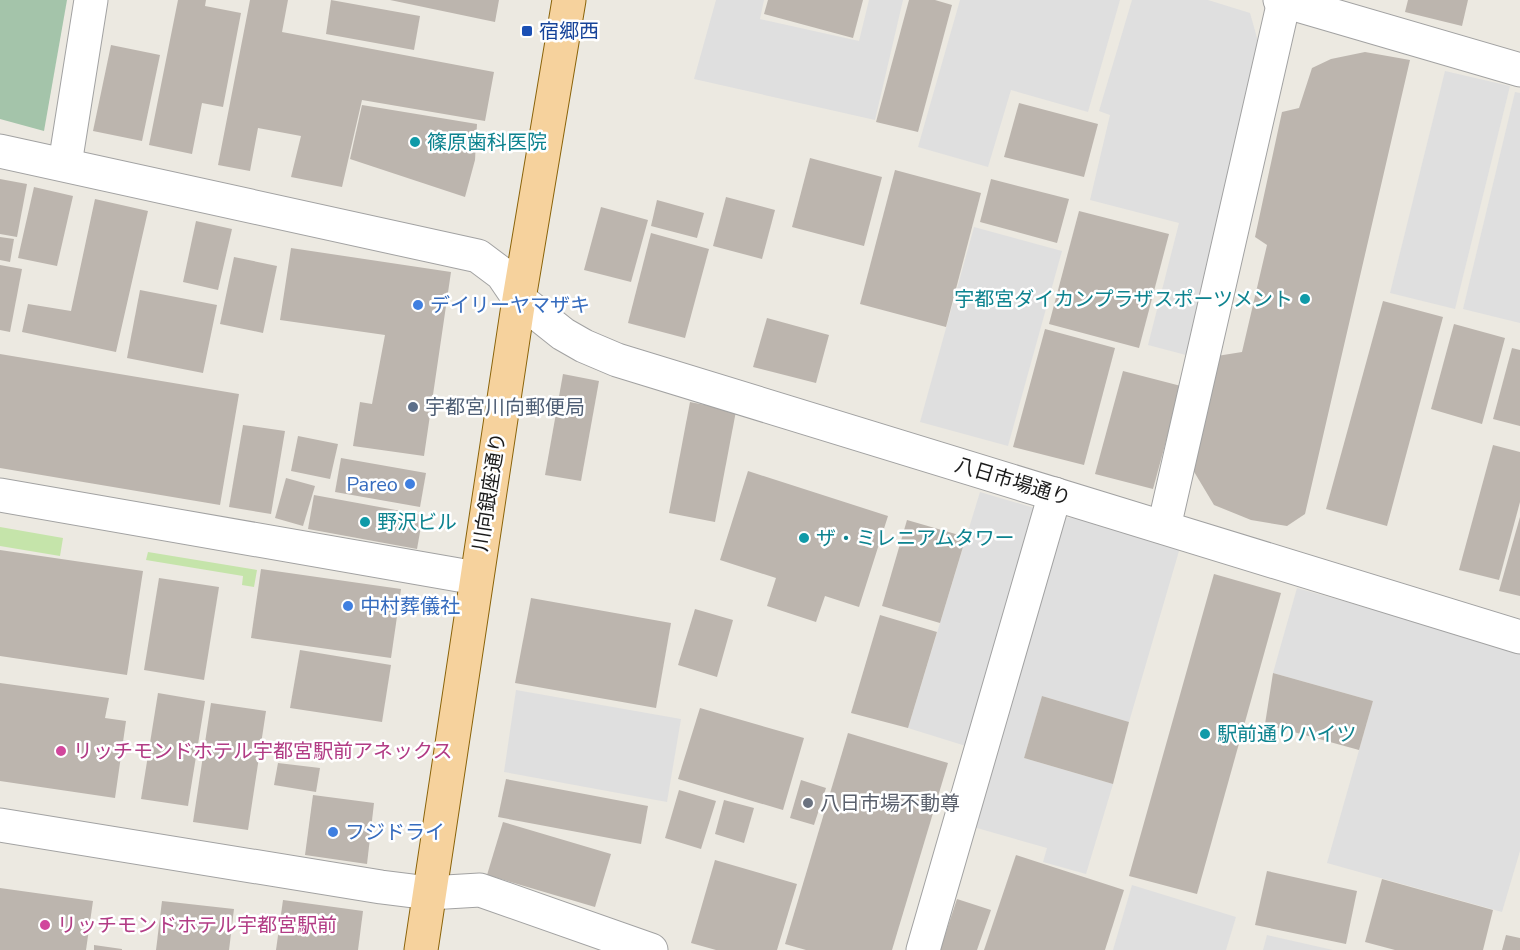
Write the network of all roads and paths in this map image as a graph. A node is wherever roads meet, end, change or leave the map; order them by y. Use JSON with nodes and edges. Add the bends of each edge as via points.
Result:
{"nodes":[{"id":1,"x":91,"y":0,"type":"edge"},
{"id":2,"x":569,"y":0,"type":"edge"},
{"id":3,"x":1282,"y":1,"type":"edge"},
{"id":4,"x":1520,"y":70,"type":"edge"},
{"id":5,"x":0,"y":151,"type":"edge"},
{"id":6,"x":65,"y":164,"type":"junction"},
{"id":7,"x":519,"y":299,"type":"junction"},
{"id":8,"x":1055,"y":494,"type":"junction"},
{"id":9,"x":0,"y":495,"type":"edge"},
{"id":10,"x":1164,"y":527,"type":"junction"},
{"id":11,"x":476,"y":578,"type":"junction"},
{"id":12,"x":1520,"y":637,"type":"edge"},
{"id":13,"x":0,"y":825,"type":"edge"},
{"id":14,"x":429,"y":893,"type":"junction"},
{"id":15,"x":421,"y":950,"type":"edge"},
{"id":16,"x":651,"y":950,"type":"edge"},
{"id":17,"x":923,"y":950,"type":"edge"}],
"edges":[{"from":1,"to":6,"type":"street"},
{"from":2,"to":7,"type":"main road","name":"川向銀座通り"},
{"from":3,"to":4,"type":"street"},
{"from":3,"to":10,"type":"street"},
{"from":5,"to":6,"type":"street","name":"八日市場通り"},
{"from":6,"to":7,"type":"street","name":"八日市場通り","via":[[478,256],[502,274]]},
{"from":7,"to":8,"type":"street","name":"八日市場通り","via":[[563,334],[617,360]]},
{"from":7,"to":11,"type":"main road","name":"川向銀座通り"},
{"from":8,"to":10,"type":"street","name":"八日市場通り"},
{"from":8,"to":17,"type":"street"},
{"from":9,"to":11,"type":"street"},
{"from":10,"to":12,"type":"street","name":"八日市場通り"},
{"from":11,"to":14,"type":"main road","name":"川向銀座通り"},
{"from":13,"to":14,"type":"street"},
{"from":14,"to":15,"type":"main road","name":"川向銀座通り"},
{"from":14,"to":16,"type":"street","via":[[480,890]]}]}
